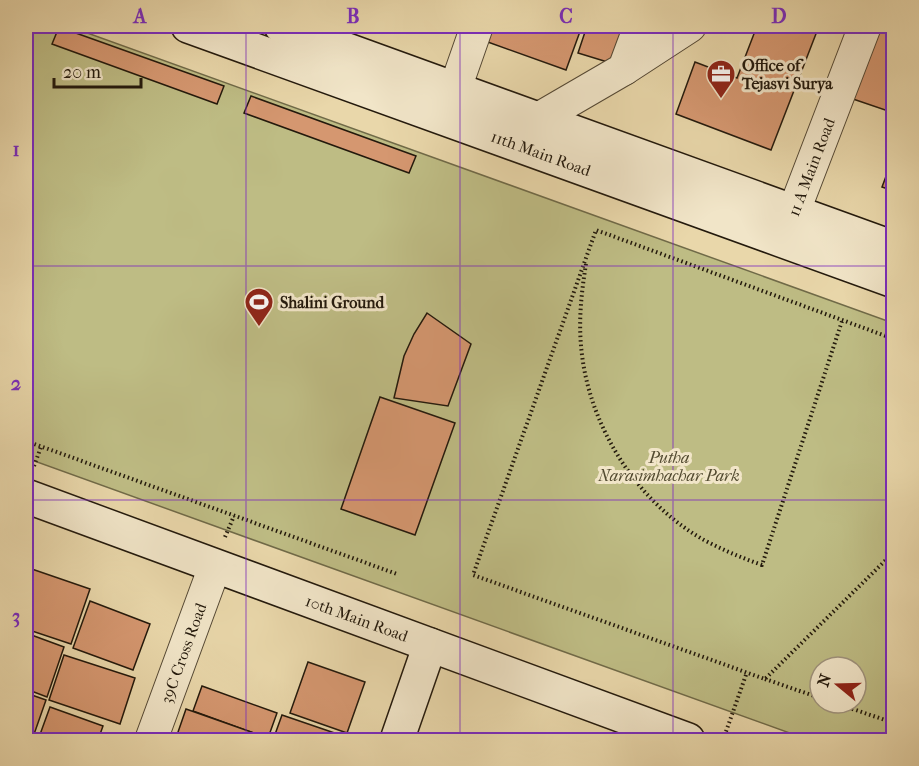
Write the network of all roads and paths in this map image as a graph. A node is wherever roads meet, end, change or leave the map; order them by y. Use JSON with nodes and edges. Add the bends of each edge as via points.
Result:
{"nodes":[{"id":1,"x":188,"y":26,"type":"edge"},
{"id":2,"x":281,"y":26,"type":"edge"},
{"id":3,"x":477,"y":26,"type":"edge"},
{"id":4,"x":640,"y":26,"type":"edge"},
{"id":5,"x":690,"y":26,"type":"edge"},
{"id":6,"x":866,"y":26,"type":"edge"},
{"id":7,"x":233,"y":33,"type":"edge"},
{"id":8,"x":624,"y":69,"type":"junction"},
{"id":9,"x":455,"y":88,"type":"junction"},
{"id":10,"x":538,"y":119,"type":"junction"},
{"id":11,"x":788,"y":226,"type":"junction"},
{"id":12,"x":596,"y":230,"type":"junction"},
{"id":13,"x":894,"y":248,"type":"edge"},
{"id":14,"x":894,"y":281,"type":"edge"},
{"id":15,"x":842,"y":321,"type":"junction"},
{"id":16,"x":894,"y":339,"type":"edge"},
{"id":17,"x":26,"y":441,"type":"edge"},
{"id":18,"x":26,"y":496,"type":"edge"},
{"id":19,"x":894,"y":552,"type":"edge"},
{"id":20,"x":215,"y":566,"type":"junction"},
{"id":21,"x":397,"y":574,"type":"dead end"},
{"id":22,"x":430,"y":645,"type":"junction"},
{"id":23,"x":747,"y":672,"type":"junction"},
{"id":24,"x":765,"y":679,"type":"junction"},
{"id":25,"x":808,"y":694,"type":"edge"},
{"id":26,"x":868,"y":714,"type":"edge"},
{"id":27,"x":894,"y":723,"type":"edge"},
{"id":28,"x":151,"y":741,"type":"edge"},
{"id":29,"x":397,"y":741,"type":"edge"},
{"id":30,"x":688,"y":741,"type":"edge"},
{"id":31,"x":723,"y":741,"type":"edge"}],
"edges":[{"from":1,"to":7,"type":"main road","name":"11th Main Road"},
{"from":2,"to":9,"type":"main road","name":"11th Main Road"},
{"from":3,"to":9,"type":"street"},
{"from":4,"to":8,"type":"street"},
{"from":5,"to":8,"type":"street"},
{"from":6,"to":11,"type":"street","name":"11 A Main Road"},
{"from":7,"to":11,"type":"main road","name":"11th Main Road"},
{"from":8,"to":10,"type":"street"},
{"from":9,"to":10,"type":"main road","name":"11th Main Road"},
{"from":10,"to":11,"type":"main road","name":"11th Main Road"},
{"from":11,"to":13,"type":"main road","name":"11th Main Road"},
{"from":11,"to":14,"type":"main road","name":"11th Main Road"},
{"from":12,"to":15,"type":"path"},
{"from":12,"to":15,"type":"path","via":[[586,261],[580,324],[588,387],[598,417],[612,446],[650,497],[702,539],[731,554],[762,565]]},
{"from":12,"to":23,"type":"path","via":[[473,576]]},
{"from":15,"to":16,"type":"path"},
{"from":17,"to":21,"type":"path"},
{"from":18,"to":20,"type":"main road","name":"10th Main Road"},
{"from":19,"to":24,"type":"path"},
{"from":20,"to":22,"type":"main road","name":"10th Main Road"},
{"from":20,"to":28,"type":"street","name":"39C Cross Road"},
{"from":22,"to":29,"type":"main road"},
{"from":22,"to":30,"type":"main road","name":"10th Main Road"},
{"from":23,"to":24,"type":"path"},
{"from":23,"to":31,"type":"path"},
{"from":24,"to":25,"type":"path"},
{"from":26,"to":27,"type":"path"}]}
